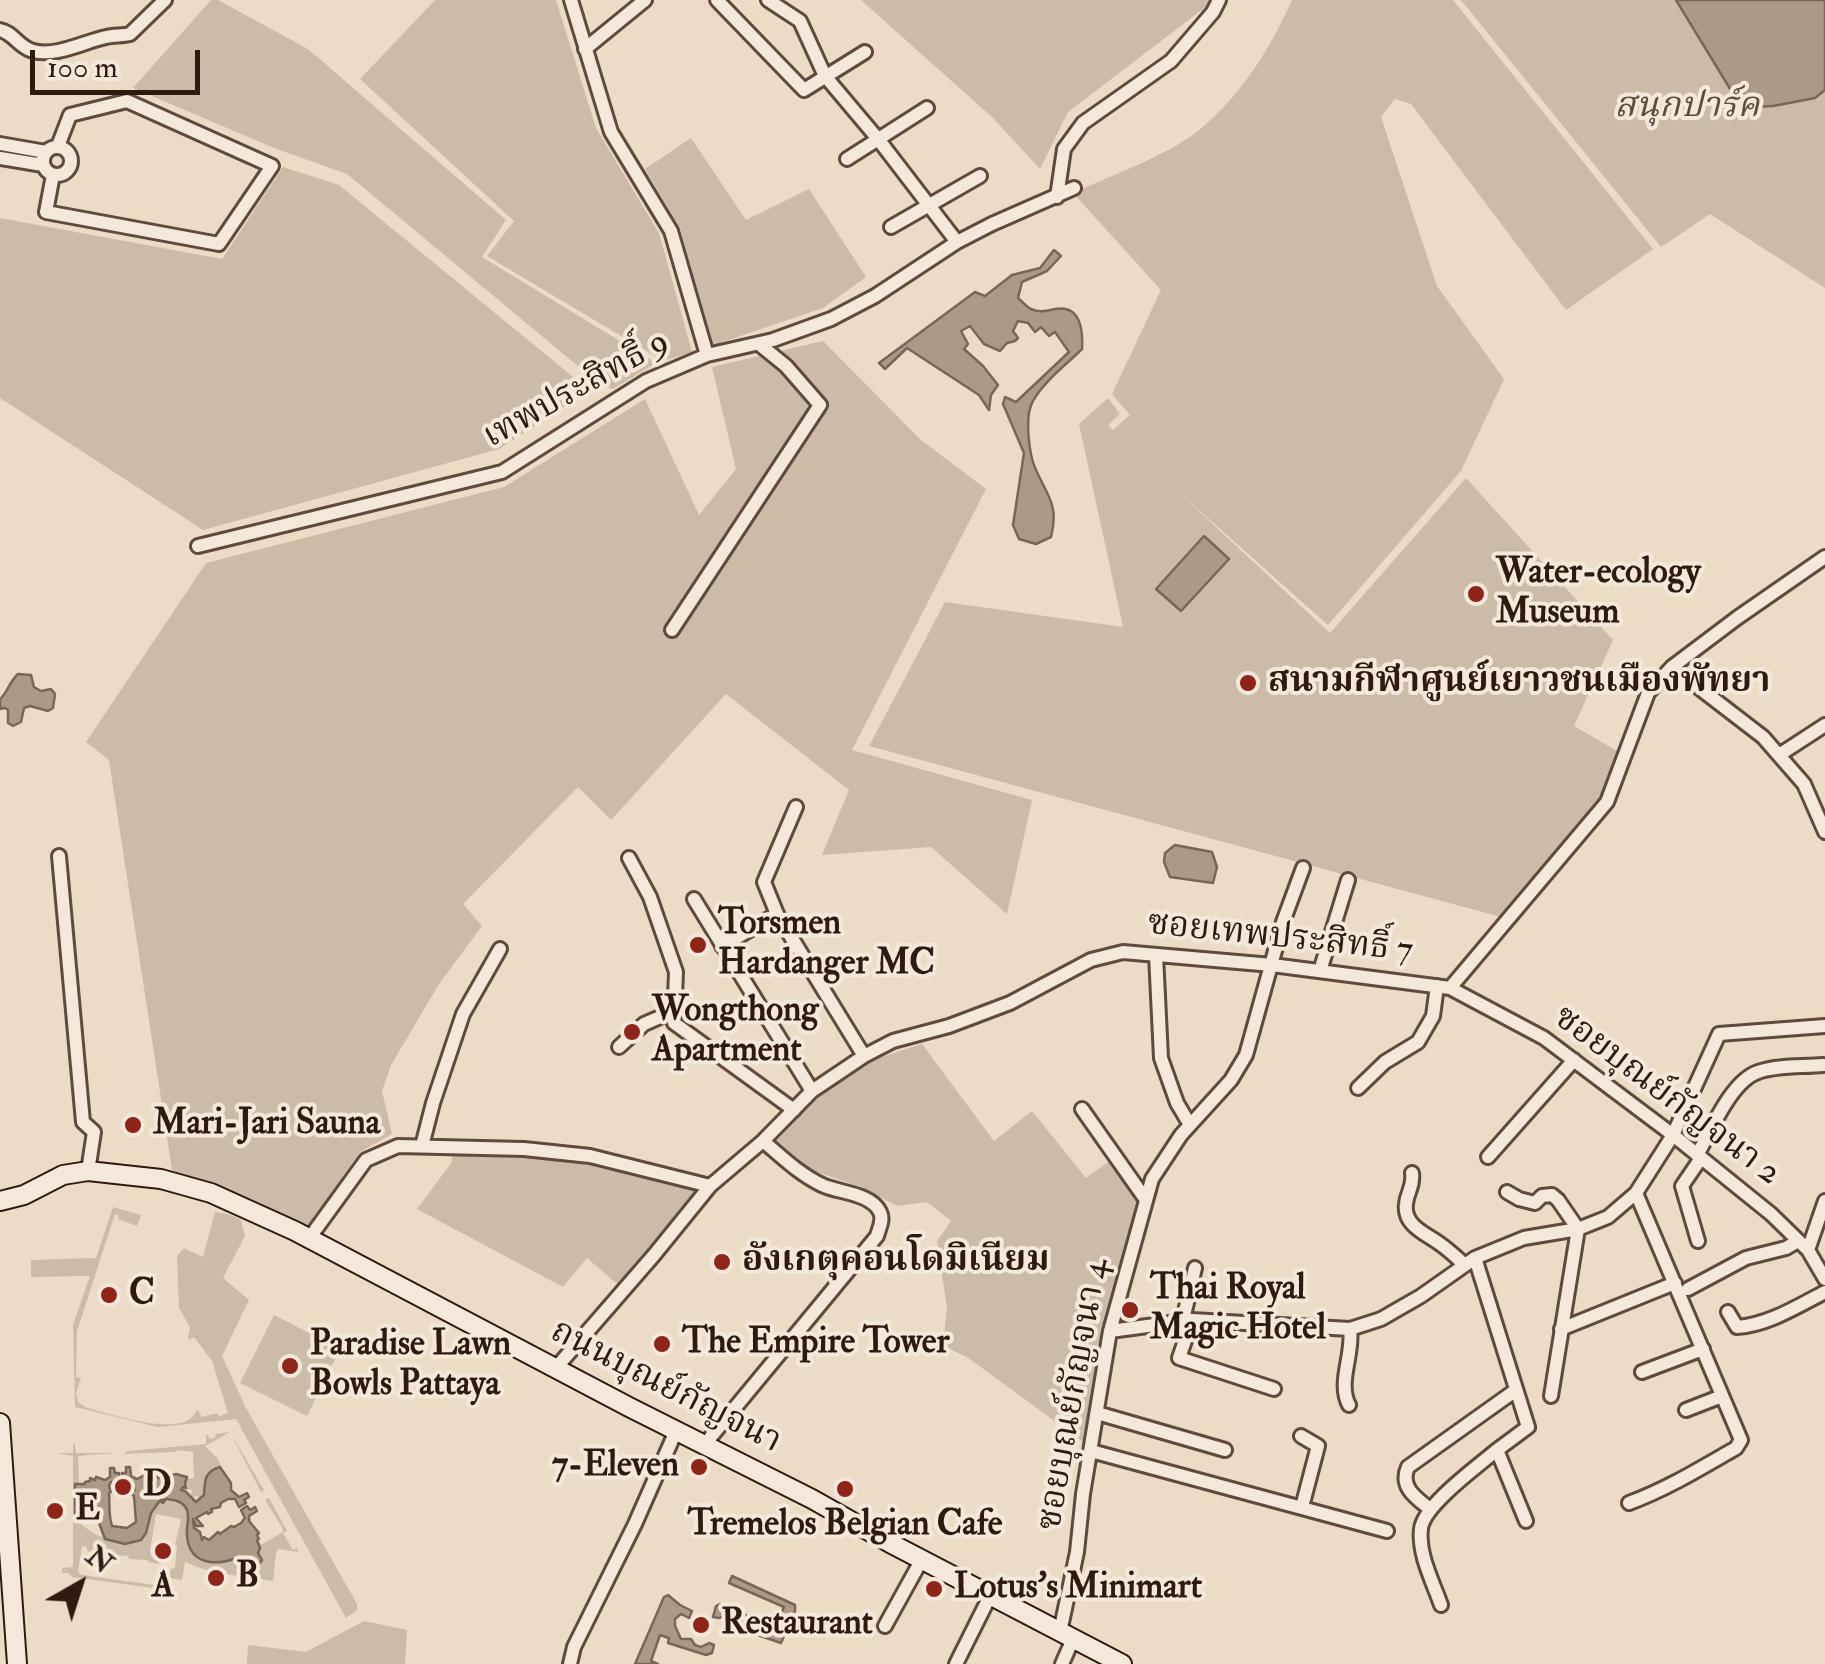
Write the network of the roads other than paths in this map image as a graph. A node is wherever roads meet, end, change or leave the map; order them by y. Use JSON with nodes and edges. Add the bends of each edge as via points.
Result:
{"nodes":[{"id":1,"x":166,"y":0,"type":"edge"},
{"id":2,"x":571,"y":0,"type":"edge"},
{"id":3,"x":644,"y":0,"type":"edge"},
{"id":4,"x":717,"y":0,"type":"edge"},
{"id":5,"x":768,"y":0,"type":"edge"},
{"id":6,"x":1218,"y":0,"type":"edge"},
{"id":7,"x":0,"y":30,"type":"edge"},
{"id":8,"x":584,"y":49,"type":"junction"},
{"id":9,"x":865,"y":52,"type":"dead end"},
{"id":10,"x":825,"y":76,"type":"junction"},
{"id":11,"x":927,"y":108,"type":"dead end"},
{"id":12,"x":878,"y":139,"type":"junction"},
{"id":13,"x":0,"y":144,"type":"edge"},
{"id":14,"x":0,"y":158,"type":"edge"},
{"id":15,"x":50,"y":159,"type":"junction"},
{"id":16,"x":846,"y":159,"type":"dead end"},
{"id":17,"x":980,"y":176,"type":"dead end"},
{"id":18,"x":1074,"y":188,"type":"dead end"},
{"id":19,"x":1058,"y":197,"type":"junction"},
{"id":20,"x":929,"y":204,"type":"junction"},
{"id":21,"x":891,"y":227,"type":"dead end"},
{"id":22,"x":957,"y":242,"type":"junction"},
{"id":23,"x":759,"y":344,"type":"junction"},
{"id":24,"x":707,"y":356,"type":"junction"},
{"id":25,"x":198,"y":546,"type":"dead end"},
{"id":26,"x":1825,"y":557,"type":"edge"},
{"id":27,"x":672,"y":630,"type":"dead end"},
{"id":28,"x":1672,"y":667,"type":"junction"},
{"id":29,"x":1825,"y":725,"type":"edge"},
{"id":30,"x":1779,"y":754,"type":"junction"},
{"id":31,"x":796,"y":807,"type":"dead end"},
{"id":32,"x":1825,"y":832,"type":"edge"},
{"id":33,"x":59,"y":856,"type":"dead end"},
{"id":34,"x":629,"y":858,"type":"dead end"},
{"id":35,"x":1303,"y":868,"type":"dead end"},
{"id":36,"x":1348,"y":880,"type":"dead end"},
{"id":37,"x":694,"y":899,"type":"dead end"},
{"id":38,"x":777,"y":914,"type":"junction"},
{"id":39,"x":722,"y":946,"type":"junction"},
{"id":40,"x":500,"y":949,"type":"dead end"},
{"id":41,"x":1156,"y":955,"type":"junction"},
{"id":42,"x":1272,"y":965,"type":"junction"},
{"id":43,"x":1320,"y":971,"type":"junction"},
{"id":44,"x":1444,"y":987,"type":"junction"},
{"id":45,"x":674,"y":1010,"type":"junction"},
{"id":46,"x":1825,"y":1026,"type":"edge"},
{"id":47,"x":619,"y":1047,"type":"dead end"},
{"id":48,"x":864,"y":1056,"type":"junction"},
{"id":49,"x":1574,"y":1060,"type":"junction"},
{"id":50,"x":1824,"y":1062,"type":"edge"},
{"id":51,"x":1825,"y":1081,"type":"edge"},
{"id":52,"x":1358,"y":1088,"type":"dead end"},
{"id":53,"x":812,"y":1091,"type":"junction"},
{"id":54,"x":1082,"y":1109,"type":"dead end"},
{"id":55,"x":794,"y":1110,"type":"junction"},
{"id":56,"x":1190,"y":1126,"type":"junction"},
{"id":57,"x":1672,"y":1136,"type":"junction"},
{"id":58,"x":763,"y":1141,"type":"junction"},
{"id":59,"x":422,"y":1146,"type":"junction"},
{"id":60,"x":1699,"y":1156,"type":"junction"},
{"id":61,"x":1488,"y":1157,"type":"dead end"},
{"id":62,"x":88,"y":1170,"type":"junction"},
{"id":63,"x":1412,"y":1173,"type":"dead end"},
{"id":64,"x":710,"y":1186,"type":"junction"},
{"id":65,"x":1507,"y":1192,"type":"dead end"},
{"id":66,"x":1636,"y":1193,"type":"junction"},
{"id":67,"x":1146,"y":1200,"type":"junction"},
{"id":68,"x":0,"y":1201,"type":"edge"},
{"id":69,"x":1825,"y":1201,"type":"edge"},
{"id":70,"x":1578,"y":1229,"type":"junction"},
{"id":71,"x":308,"y":1240,"type":"junction"},
{"id":72,"x":1698,"y":1242,"type":"dead end"},
{"id":73,"x":1803,"y":1246,"type":"junction"},
{"id":74,"x":1470,"y":1261,"type":"junction"},
{"id":75,"x":1195,"y":1268,"type":"dead end"},
{"id":76,"x":1825,"y":1279,"type":"edge"},
{"id":77,"x":1681,"y":1286,"type":"junction"},
{"id":78,"x":1825,"y":1292,"type":"edge"},
{"id":79,"x":1728,"y":1312,"type":"dead end"},
{"id":80,"x":1188,"y":1320,"type":"junction"},
{"id":81,"x":1350,"y":1329,"type":"junction"},
{"id":82,"x":1561,"y":1329,"type":"junction"},
{"id":83,"x":1110,"y":1331,"type":"junction"},
{"id":84,"x":1702,"y":1350,"type":"junction"},
{"id":85,"x":555,"y":1369,"type":"junction"},
{"id":86,"x":1642,"y":1372,"type":"dead end"},
{"id":87,"x":1274,"y":1389,"type":"dead end"},
{"id":88,"x":1516,"y":1390,"type":"junction"},
{"id":89,"x":1551,"y":1396,"type":"dead end"},
{"id":90,"x":1722,"y":1396,"type":"junction"},
{"id":91,"x":1349,"y":1404,"type":"dead end"},
{"id":92,"x":1686,"y":1410,"type":"dead end"},
{"id":93,"x":1097,"y":1413,"type":"junction"},
{"id":94,"x":0,"y":1423,"type":"edge"},
{"id":95,"x":676,"y":1431,"type":"junction"},
{"id":96,"x":1301,"y":1436,"type":"dead end"},
{"id":97,"x":706,"y":1444,"type":"junction"},
{"id":98,"x":1225,"y":1450,"type":"dead end"},
{"id":99,"x":1496,"y":1450,"type":"junction"},
{"id":100,"x":1090,"y":1451,"type":"junction"},
{"id":101,"x":1629,"y":1504,"type":"dead end"},
{"id":102,"x":1302,"y":1506,"type":"junction"},
{"id":103,"x":1430,"y":1509,"type":"junction"},
{"id":104,"x":1526,"y":1521,"type":"dead end"},
{"id":105,"x":1388,"y":1532,"type":"dead end"},
{"id":106,"x":922,"y":1558,"type":"junction"},
{"id":107,"x":990,"y":1596,"type":"junction"},
{"id":108,"x":1440,"y":1605,"type":"dead end"},
{"id":109,"x":885,"y":1626,"type":"dead end"},
{"id":110,"x":1066,"y":1635,"type":"junction"},
{"id":111,"x":16,"y":1664,"type":"edge"},
{"id":112,"x":570,"y":1664,"type":"edge"},
{"id":113,"x":956,"y":1664,"type":"edge"},
{"id":114,"x":1062,"y":1664,"type":"edge"},
{"id":115,"x":1122,"y":1664,"type":"edge"}],
"edges":[{"from":1,"to":7,"type":"street","via":[[130,34],[82,45],[28,50]]},
{"from":2,"to":8,"type":"street"},
{"from":3,"to":8,"type":"street"},
{"from":4,"to":10,"type":"street","via":[[804,90]]},
{"from":5,"to":10,"type":"street","via":[[800,21]]},
{"from":6,"to":19,"type":"street","via":[[1171,61],[1082,123],[1064,149]]},
{"from":8,"to":24,"type":"street","via":[[611,132],[671,230]]},
{"from":9,"to":10,"type":"street"},
{"from":10,"to":12,"type":"street"},
{"from":11,"to":12,"type":"street"},
{"from":12,"to":16,"type":"street"},
{"from":12,"to":20,"type":"street"},
{"from":13,"to":15,"type":"street"},
{"from":14,"to":15,"type":"street"},
{"from":15,"to":15,"type":"street","via":[[70,116],[127,101],[272,166],[219,244],[46,212]]},
{"from":17,"to":20,"type":"street"},
{"from":18,"to":19,"type":"street","name":"เทพประสิทธิ์ 9"},
{"from":19,"to":22,"type":"street","name":"เทพประสิทธิ์ 9"},
{"from":20,"to":21,"type":"street"},
{"from":20,"to":22,"type":"street"},
{"from":22,"to":23,"type":"street","name":"เทพประสิทธิ์ 9","via":[[831,319]]},
{"from":23,"to":24,"type":"street","name":"เทพประสิทธิ์ 9"},
{"from":23,"to":27,"type":"street","via":[[820,405]]},
{"from":24,"to":25,"type":"street","name":"เทพประสิทธิ์ 9","via":[[646,381],[502,472]]},
{"from":26,"to":28,"type":"street","name":"ซอยเทพประสิทธิ์ 7"},
{"from":28,"to":30,"type":"street"},
{"from":28,"to":44,"type":"street","name":"ซอยเทพประสิทธิ์ 7","via":[[1648,693],[1606,802]]},
{"from":29,"to":30,"type":"street"},
{"from":30,"to":32,"type":"street","via":[[1804,784]]},
{"from":31,"to":38,"type":"street","via":[[764,882]]},
{"from":33,"to":62,"type":"street","via":[[83,1122],[94,1132]]},
{"from":34,"to":45,"type":"street","via":[[676,972]]},
{"from":35,"to":42,"type":"street","name":"ซอยบุณย์กัญจนา 4"},
{"from":36,"to":43,"type":"street"},
{"from":37,"to":39,"type":"street"},
{"from":38,"to":39,"type":"street"},
{"from":38,"to":48,"type":"street"},
{"from":39,"to":53,"type":"street"},
{"from":40,"to":59,"type":"street","via":[[463,1014]]},
{"from":41,"to":42,"type":"street","name":"ซอยเทพประสิทธิ์ 7"},
{"from":41,"to":48,"type":"street","name":"ซอยเทพประสิทธิ์ 7","via":[[1123,952],[1091,960],[1010,1003]]},
{"from":41,"to":56,"type":"street","via":[[1161,1058]]},
{"from":42,"to":43,"type":"street","name":"ซอยเทพประสิทธิ์ 7"},
{"from":42,"to":56,"type":"street","name":"ซอยบุณย์กัญจนา 4","via":[[1246,1055]]},
{"from":43,"to":44,"type":"street","name":"ซอยเทพประสิทธิ์ 7"},
{"from":44,"to":49,"type":"street","name":"ซอยบุณย์กัญจนา 2"},
{"from":44,"to":52,"type":"street","via":[[1418,1042]]},
{"from":45,"to":47,"type":"street","via":[[644,1024]]},
{"from":45,"to":55,"type":"street","via":[[674,1023]]},
{"from":46,"to":57,"type":"street","via":[[1719,1034]]},
{"from":48,"to":53,"type":"street","name":"ซอยเทพประสิทธิ์ 7"},
{"from":49,"to":57,"type":"street","name":"ซอยบุณย์กัญจนา 2"},
{"from":49,"to":61,"type":"street"},
{"from":50,"to":51,"type":"street"},
{"from":50,"to":60,"type":"street","via":[[1748,1077]]},
{"from":53,"to":55,"type":"street","name":"ซอยเทพประสิทธิ์ 7"},
{"from":54,"to":67,"type":"street"},
{"from":55,"to":58,"type":"street","name":"ซอยเทพประสิทธิ์ 7"},
{"from":56,"to":67,"type":"street","name":"ซอยบุณย์กัญจนา 4","via":[[1152,1179]]},
{"from":57,"to":60,"type":"street","name":"ซอยบุณย์กัญจนา 2"},
{"from":57,"to":66,"type":"street"},
{"from":58,"to":64,"type":"street","name":"ซอยเทพประสิทธิ์ 7"},
{"from":58,"to":97,"type":"street","via":[[800,1173],[870,1202],[882,1220],[877,1236]]},
{"from":59,"to":64,"type":"street","via":[[590,1156]]},
{"from":59,"to":71,"type":"street","via":[[398,1146],[366,1160]]},
{"from":60,"to":72,"type":"street","via":[[1682,1186]]},
{"from":60,"to":73,"type":"street","name":"ซอยบุณย์กัญจนา 2"},
{"from":62,"to":68,"type":"street","name":"ถนนบุณย์กัญจนา"},
{"from":62,"to":71,"type":"street","name":"ถนนบุณย์กัญจนา","via":[[211,1193]]},
{"from":63,"to":74,"type":"street","via":[[1406,1203],[1415,1227]]},
{"from":64,"to":85,"type":"street","name":"ซอยเทพประสิทธิ์ 7"},
{"from":65,"to":70,"type":"street","via":[[1535,1203],[1552,1195]]},
{"from":66,"to":70,"type":"street","via":[[1608,1218]]},
{"from":66,"to":77,"type":"street"},
{"from":67,"to":83,"type":"street","name":"ซอยบุณย์กัญจนา 4"},
{"from":69,"to":73,"type":"street"},
{"from":70,"to":74,"type":"street","via":[[1524,1238]]},
{"from":70,"to":82,"type":"street"},
{"from":71,"to":85,"type":"street","name":"ถนนบุณย์กัญจนา"},
{"from":73,"to":76,"type":"street","name":"ซอยบุณย์กัญจนา 2"},
{"from":73,"to":77,"type":"street","via":[[1746,1258]]},
{"from":74,"to":81,"type":"street","via":[[1381,1319]]},
{"from":74,"to":88,"type":"street"},
{"from":75,"to":80,"type":"street"},
{"from":77,"to":82,"type":"street"},
{"from":77,"to":84,"type":"street"},
{"from":78,"to":79,"type":"street","via":[[1744,1327]]},
{"from":80,"to":81,"type":"street"},
{"from":80,"to":83,"type":"street"},
{"from":80,"to":87,"type":"street","via":[[1180,1358]]},
{"from":81,"to":91,"type":"street","via":[[1343,1393]]},
{"from":82,"to":89,"type":"street"},
{"from":83,"to":93,"type":"street","name":"ซอยบุณย์กัญจนา 4"},
{"from":84,"to":86,"type":"street"},
{"from":84,"to":90,"type":"street"},
{"from":85,"to":95,"type":"street","name":"ถนนบุณย์กัญจนา"},
{"from":88,"to":99,"type":"street","via":[[1528,1427]]},
{"from":88,"to":103,"type":"street","via":[[1408,1467],[1406,1485]]},
{"from":90,"to":92,"type":"street"},
{"from":90,"to":101,"type":"street","via":[[1740,1444]]},
{"from":93,"to":98,"type":"street"},
{"from":93,"to":100,"type":"street","name":"ซอยบุณย์กัญจนา 4"},
{"from":94,"to":111,"type":"street"},
{"from":95,"to":97,"type":"street","name":"ถนนบุณย์กัญจนา"},
{"from":95,"to":112,"type":"street"},
{"from":96,"to":102,"type":"street","via":[[1318,1446]]},
{"from":97,"to":106,"type":"street","name":"ถนนบุณย์กัญจนา"},
{"from":99,"to":103,"type":"street"},
{"from":99,"to":104,"type":"street"},
{"from":100,"to":102,"type":"street"},
{"from":100,"to":110,"type":"street","name":"ซอยบุณย์กัญจนา 4"},
{"from":102,"to":105,"type":"street"},
{"from":103,"to":108,"type":"street","via":[[1420,1525],[1422,1548]]},
{"from":106,"to":107,"type":"street","name":"ถนนบุณย์กัญจนา"},
{"from":106,"to":109,"type":"street"},
{"from":107,"to":110,"type":"street","name":"ถนนบุณย์กัญจนา"},
{"from":107,"to":113,"type":"street"},
{"from":110,"to":114,"type":"street","name":"ซอยบุณย์กัญจนา 4"},
{"from":110,"to":115,"type":"street","name":"ถนนบุณย์กัญจนา"}]}
